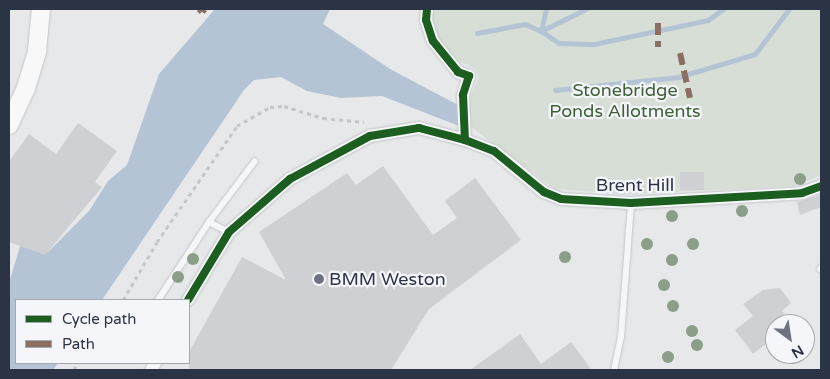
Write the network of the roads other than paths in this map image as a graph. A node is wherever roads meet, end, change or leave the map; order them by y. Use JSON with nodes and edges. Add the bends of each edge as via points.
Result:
{"nodes":[{"id":1,"x":42,"y":9,"type":"edge"},
{"id":2,"x":427,"y":9,"type":"edge"},
{"id":3,"x":9,"y":125,"type":"edge"},
{"id":4,"x":465,"y":140,"type":"junction"},
{"id":5,"x":255,"y":161,"type":"dead end"},
{"id":6,"x":821,"y":186,"type":"edge"},
{"id":7,"x":631,"y":203,"type":"junction"},
{"id":8,"x":209,"y":222,"type":"junction"},
{"id":9,"x":229,"y":232,"type":"junction"},
{"id":10,"x":159,"y":299,"type":"edge"},
{"id":11,"x":189,"y":299,"type":"edge"},
{"id":12,"x":614,"y":370,"type":"edge"}],
"edges":[{"from":1,"to":3,"type":"main road","via":[[37,51],[26,88]]},
{"from":2,"to":4,"type":"street","via":[[426,20],[433,42],[458,72],[469,76],[463,95]]},
{"from":4,"to":7,"type":"street","name":"Brent Hill","via":[[494,151],[544,192],[561,199]]},
{"from":4,"to":9,"type":"street","name":"Brent Hill","via":[[419,128],[370,136],[290,179]]},
{"from":5,"to":8,"type":"lane"},
{"from":6,"to":7,"type":"street","name":"Brent Hill","via":[[802,193]]},
{"from":7,"to":12,"type":"lane","via":[[621,337]]},
{"from":8,"to":9,"type":"lane"},
{"from":8,"to":10,"type":"lane"},
{"from":9,"to":11,"type":"street","name":"Brent Hill"}]}
